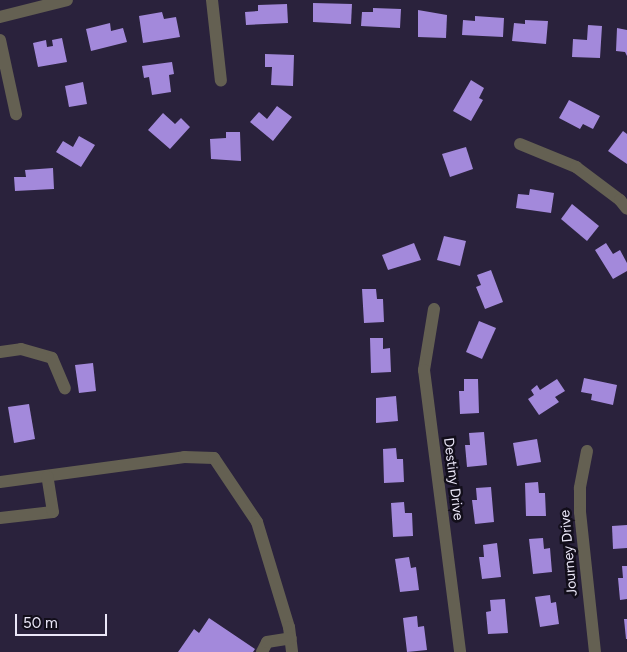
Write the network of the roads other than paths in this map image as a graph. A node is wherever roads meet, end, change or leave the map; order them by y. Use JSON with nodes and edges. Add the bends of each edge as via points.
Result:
{"nodes":[{"id":1,"x":67,"y":0,"type":"edge"},
{"id":2,"x":212,"y":0,"type":"edge"},
{"id":3,"x":0,"y":17,"type":"edge"},
{"id":4,"x":0,"y":40,"type":"edge"},
{"id":5,"x":221,"y":81,"type":"dead end"},
{"id":6,"x":16,"y":114,"type":"dead end"},
{"id":7,"x":520,"y":144,"type":"dead end"},
{"id":8,"x":627,"y":210,"type":"edge"},
{"id":9,"x":434,"y":309,"type":"dead end"},
{"id":10,"x":0,"y":352,"type":"edge"},
{"id":11,"x":65,"y":388,"type":"dead end"},
{"id":12,"x":587,"y":451,"type":"dead end"},
{"id":13,"x":47,"y":476,"type":"junction"},
{"id":14,"x":0,"y":482,"type":"edge"},
{"id":15,"x":0,"y":518,"type":"edge"},
{"id":16,"x":291,"y":638,"type":"junction"},
{"id":17,"x":262,"y":652,"type":"edge"},
{"id":18,"x":292,"y":652,"type":"edge"},
{"id":19,"x":460,"y":652,"type":"edge"},
{"id":20,"x":595,"y":652,"type":"edge"}],
"edges":[{"from":1,"to":3,"type":"street"},
{"from":2,"to":5,"type":"street"},
{"from":4,"to":6,"type":"street"},
{"from":7,"to":8,"type":"street","via":[[576,167],[620,200]]},
{"from":9,"to":19,"type":"street","name":"Destiny Drive","via":[[424,370]]},
{"from":10,"to":11,"type":"street","via":[[21,349],[52,358]]},
{"from":12,"to":20,"type":"street","name":"Journey Drive","via":[[580,488],[580,512]]},
{"from":13,"to":14,"type":"street"},
{"from":13,"to":15,"type":"street","via":[[53,512]]},
{"from":13,"to":16,"type":"street","via":[[184,457],[214,458],[257,522]]},
{"from":16,"to":17,"type":"street","via":[[267,642]]},
{"from":16,"to":18,"type":"street"}]}
